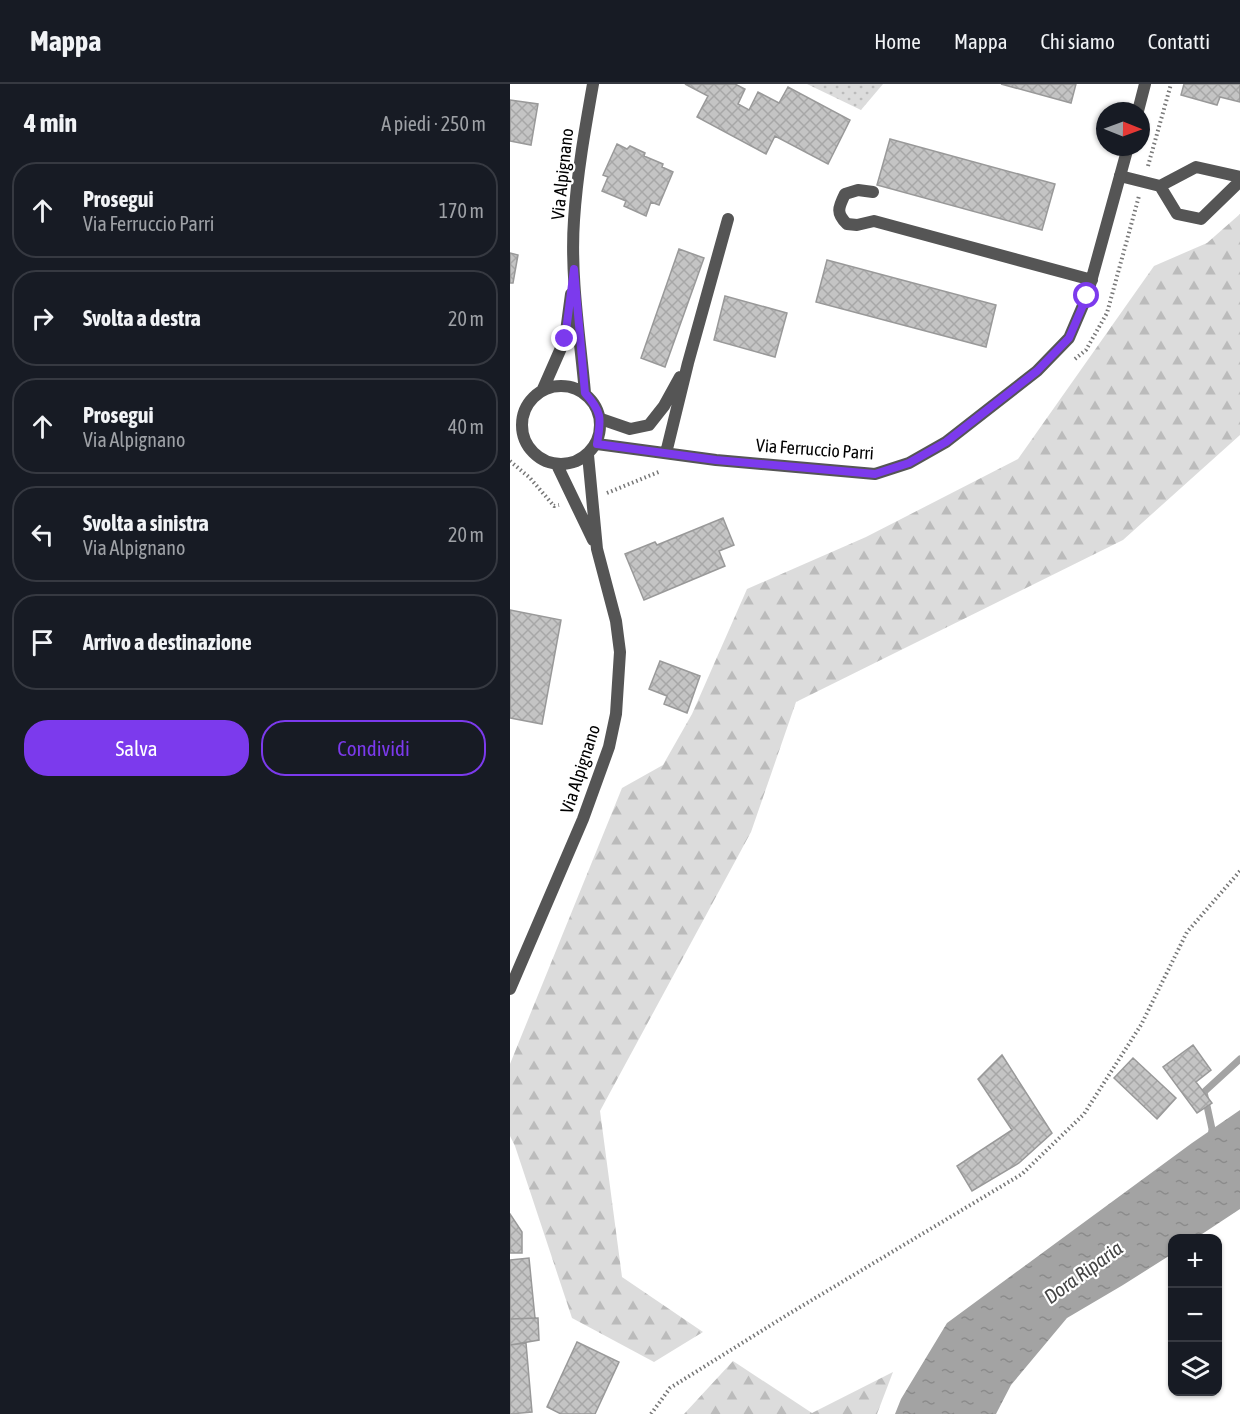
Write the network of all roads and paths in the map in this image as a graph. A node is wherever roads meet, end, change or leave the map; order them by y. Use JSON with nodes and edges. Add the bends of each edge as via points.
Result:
{"nodes":[{"id":1,"x":593,"y":84,"type":"edge"},
{"id":2,"x":1145,"y":84,"type":"edge"},
{"id":3,"x":1171,"y":84,"type":"edge"},
{"id":4,"x":1140,"y":102,"type":"edge"},
{"id":5,"x":1126,"y":156,"type":"edge"},
{"id":6,"x":1120,"y":176,"type":"junction"},
{"id":7,"x":1240,"y":179,"type":"edge"},
{"id":8,"x":1143,"y":182,"type":"junction"},
{"id":9,"x":1160,"y":186,"type":"junction"},
{"id":10,"x":873,"y":192,"type":"dead end"},
{"id":11,"x":728,"y":219,"type":"dead end"},
{"id":12,"x":574,"y":269,"type":"junction"},
{"id":13,"x":1092,"y":280,"type":"junction"},
{"id":14,"x":688,"y":363,"type":"junction"},
{"id":15,"x":1069,"y":364,"type":"dead end"},
{"id":16,"x":543,"y":389,"type":"junction"},
{"id":17,"x":585,"y":393,"type":"junction"},
{"id":18,"x":516,"y":416,"type":"edge"},
{"id":19,"x":601,"y":419,"type":"junction"},
{"id":20,"x":597,"y":444,"type":"junction"},
{"id":21,"x":666,"y":453,"type":"junction"},
{"id":22,"x":588,"y":455,"type":"junction"},
{"id":23,"x":510,"y":461,"type":"edge"},
{"id":24,"x":557,"y":465,"type":"junction"},
{"id":25,"x":662,"y":470,"type":"dead end"},
{"id":26,"x":592,"y":498,"type":"junction"},
{"id":27,"x":575,"y":502,"type":"junction"},
{"id":28,"x":597,"y":549,"type":"junction"},
{"id":29,"x":1240,"y":871,"type":"edge"},
{"id":30,"x":510,"y":989,"type":"edge"},
{"id":31,"x":651,"y":1414,"type":"edge"}],
"edges":[{"from":1,"to":12,"type":"street","name":"Via Alpignano","via":[[574,220]]},
{"from":2,"to":4,"type":"street"},
{"from":3,"to":8,"type":"path"},
{"from":5,"to":6,"type":"street","name":"Via Ferruccio Parri"},
{"from":6,"to":8,"type":"street"},
{"from":6,"to":13,"type":"street","name":"Via Ferruccio Parri"},
{"from":7,"to":9,"type":"street","via":[[1196,167]]},
{"from":7,"to":9,"type":"street","via":[[1201,219],[1177,213]]},
{"from":8,"to":9,"type":"street"},
{"from":8,"to":15,"type":"path","via":[[1107,313],[1086,350]]},
{"from":10,"to":13,"type":"street","via":[[858,190],[845,194],[839,206],[840,217],[847,224],[874,221]]},
{"from":11,"to":14,"type":"street"},
{"from":12,"to":16,"type":"street","name":"Via Alpignano","via":[[565,339]]},
{"from":12,"to":17,"type":"street","name":"Via Alpignano"},
{"from":13,"to":21,"type":"street","name":"Via Ferruccio Parri","via":[[1069,338],[1037,371],[946,442],[909,463],[875,474]]},
{"from":14,"to":19,"type":"street","via":[[650,425],[630,429]]},
{"from":14,"to":21,"type":"street"},
{"from":16,"to":17,"type":"street","via":[[563,385]]},
{"from":16,"to":18,"type":"street"},
{"from":17,"to":19,"type":"street"},
{"from":18,"to":24,"type":"street","via":[[529,449],[543,461]]},
{"from":19,"to":20,"type":"street"},
{"from":20,"to":21,"type":"street","name":"Via Ferruccio Parri"},
{"from":20,"to":22,"type":"street"},
{"from":22,"to":24,"type":"street","via":[[576,463]]},
{"from":22,"to":26,"type":"street","name":"Via Alpignano"},
{"from":23,"to":27,"type":"path","via":[[554,506]]},
{"from":24,"to":27,"type":"street","name":"Via Alpignano"},
{"from":25,"to":26,"type":"path"},
{"from":26,"to":28,"type":"street","name":"Via Alpignano"},
{"from":27,"to":28,"type":"street","name":"Via Alpignano"},
{"from":28,"to":30,"type":"street","name":"Via Alpignano","via":[[616,621],[616,714],[609,747],[583,819]]},
{"from":29,"to":31,"type":"path","via":[[1187,932],[1141,1025],[1084,1114],[1022,1174],[670,1388]]}]}
